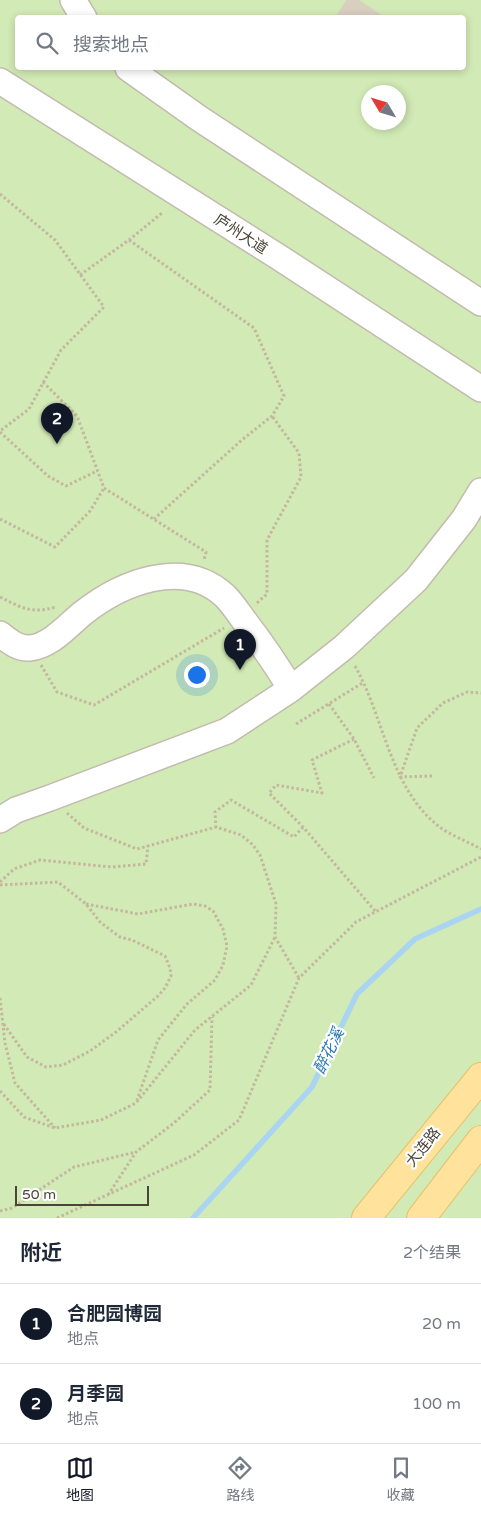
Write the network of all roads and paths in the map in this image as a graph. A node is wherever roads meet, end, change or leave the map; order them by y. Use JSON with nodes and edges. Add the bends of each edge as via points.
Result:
{"nodes":[{"id":1,"x":73,"y":0,"type":"edge"},
{"id":2,"x":82,"y":15,"type":"edge"},
{"id":3,"x":131,"y":70,"type":"edge"},
{"id":4,"x":0,"y":81,"type":"edge"},
{"id":5,"x":0,"y":194,"type":"edge"},
{"id":6,"x":162,"y":213,"type":"dead end"},
{"id":7,"x":129,"y":240,"type":"junction"},
{"id":8,"x":80,"y":275,"type":"junction"},
{"id":9,"x":481,"y":304,"type":"edge"},
{"id":10,"x":43,"y":382,"type":"junction"},
{"id":11,"x":481,"y":389,"type":"edge"},
{"id":12,"x":0,"y":432,"type":"edge"},
{"id":13,"x":97,"y":471,"type":"junction"},
{"id":14,"x":104,"y":488,"type":"junction"},
{"id":15,"x":481,"y":492,"type":"edge"},
{"id":16,"x":0,"y":519,"type":"edge"},
{"id":17,"x":154,"y":519,"type":"junction"},
{"id":18,"x":199,"y":581,"type":"junction"},
{"id":19,"x":0,"y":598,"type":"edge"},
{"id":20,"x":58,"y":607,"type":"dead end"},
{"id":21,"x":0,"y":634,"type":"edge"},
{"id":22,"x":344,"y":647,"type":"junction"},
{"id":23,"x":364,"y":681,"type":"junction"},
{"id":24,"x":291,"y":689,"type":"junction"},
{"id":25,"x":481,"y":693,"type":"edge"},
{"id":26,"x":329,"y":704,"type":"junction"},
{"id":27,"x":296,"y":724,"type":"dead end"},
{"id":28,"x":354,"y":739,"type":"junction"},
{"id":29,"x":432,"y":776,"type":"dead end"},
{"id":30,"x":400,"y":777,"type":"junction"},
{"id":31,"x":374,"y":778,"type":"dead end"},
{"id":32,"x":50,"y":798,"type":"junction"},
{"id":33,"x":0,"y":820,"type":"edge"},
{"id":34,"x":303,"y":827,"type":"junction"},
{"id":35,"x":216,"y":828,"type":"junction"},
{"id":36,"x":148,"y":846,"type":"junction"},
{"id":37,"x":481,"y":849,"type":"edge"},
{"id":38,"x":481,"y":857,"type":"edge"},
{"id":39,"x":0,"y":883,"type":"edge"},
{"id":40,"x":86,"y":904,"type":"junction"},
{"id":41,"x":376,"y":912,"type":"junction"},
{"id":42,"x":275,"y":937,"type":"junction"},
{"id":43,"x":299,"y":978,"type":"junction"},
{"id":44,"x":0,"y":998,"type":"edge"},
{"id":45,"x":212,"y":1016,"type":"junction"},
{"id":46,"x":3,"y":1023,"type":"junction"},
{"id":47,"x":481,"y":1077,"type":"edge"},
{"id":48,"x":0,"y":1091,"type":"edge"},
{"id":49,"x":136,"y":1102,"type":"junction"},
{"id":50,"x":55,"y":1128,"type":"junction"},
{"id":51,"x":481,"y":1140,"type":"edge"},
{"id":52,"x":136,"y":1152,"type":"junction"},
{"id":53,"x":108,"y":1195,"type":"junction"},
{"id":54,"x":0,"y":1211,"type":"edge"},
{"id":55,"x":57,"y":1218,"type":"edge"},
{"id":56,"x":366,"y":1218,"type":"edge"},
{"id":57,"x":421,"y":1218,"type":"edge"}],
"edges":[{"from":1,"to":2,"type":"street"},
{"from":3,"to":9,"type":"street"},
{"from":4,"to":11,"type":"street","name":"庐州大道"},
{"from":5,"to":8,"type":"path","via":[[55,240]]},
{"from":6,"to":7,"type":"path"},
{"from":7,"to":8,"type":"path"},
{"from":7,"to":17,"type":"path","via":[[254,328],[284,396],[272,416]]},
{"from":8,"to":10,"type":"path","via":[[104,307],[61,350]]},
{"from":10,"to":12,"type":"path","via":[[29,409]]},
{"from":10,"to":13,"type":"path","via":[[77,416]]},
{"from":12,"to":13,"type":"path","via":[[48,476],[66,486]]},
{"from":13,"to":14,"type":"path"},
{"from":14,"to":16,"type":"path","via":[[90,511],[56,547]]},
{"from":14,"to":17,"type":"path"},
{"from":15,"to":22,"type":"street","via":[[416,580]]},
{"from":17,"to":18,"type":"path","via":[[206,552]]},
{"from":18,"to":21,"type":"street","via":[[161,576],[131,585],[112,593],[40,646],[21,647]]},
{"from":18,"to":24,"type":"street","via":[[224,596]]},
{"from":19,"to":20,"type":"path","via":[[36,612]]},
{"from":22,"to":23,"type":"path"},
{"from":22,"to":24,"type":"street"},
{"from":23,"to":26,"type":"path"},
{"from":23,"to":30,"type":"path"},
{"from":24,"to":32,"type":"street","via":[[226,731]]},
{"from":25,"to":30,"type":"path","via":[[467,692],[443,703],[418,728]]},
{"from":26,"to":27,"type":"path"},
{"from":26,"to":28,"type":"path"},
{"from":28,"to":31,"type":"path"},
{"from":28,"to":34,"type":"path","via":[[312,760],[322,794],[276,785],[269,793]]},
{"from":29,"to":30,"type":"path"},
{"from":30,"to":37,"type":"path","via":[[417,806],[438,826]]},
{"from":32,"to":33,"type":"street","via":[[16,810]]},
{"from":32,"to":36,"type":"path","via":[[84,828],[137,849]]},
{"from":34,"to":35,"type":"path","via":[[294,837],[232,800],[215,812]]},
{"from":34,"to":41,"type":"path"},
{"from":35,"to":36,"type":"path"},
{"from":35,"to":42,"type":"path","via":[[241,835],[260,854],[276,904]]},
{"from":36,"to":39,"type":"path","via":[[146,864],[112,867],[40,860],[14,869]]},
{"from":38,"to":41,"type":"path"},
{"from":39,"to":40,"type":"path","via":[[58,882]]},
{"from":40,"to":46,"type":"path","via":[[100,922],[120,937],[164,956],[171,976],[165,988],[116,1032],[63,1065],[46,1067],[27,1057]]},
{"from":40,"to":49,"type":"path","via":[[138,914],[199,905],[213,910],[223,929],[227,946],[223,965],[215,980],[187,1004],[158,1040]]},
{"from":41,"to":43,"type":"path","via":[[356,922]]},
{"from":42,"to":43,"type":"path"},
{"from":42,"to":45,"type":"path","via":[[251,985]]},
{"from":43,"to":53,"type":"path","via":[[238,1120],[194,1155]]},
{"from":44,"to":46,"type":"path"},
{"from":45,"to":49,"type":"path","via":[[195,1030]]},
{"from":45,"to":52,"type":"path","via":[[210,1090]]},
{"from":46,"to":50,"type":"path","via":[[15,1083]]},
{"from":47,"to":56,"type":"main road","name":"大连路"},
{"from":48,"to":50,"type":"path","via":[[24,1117]]},
{"from":49,"to":50,"type":"path","via":[[101,1120]]},
{"from":51,"to":57,"type":"main road"},
{"from":52,"to":53,"type":"path"},
{"from":52,"to":54,"type":"path","via":[[74,1167],[12,1208]]},
{"from":53,"to":55,"type":"path"}]}
